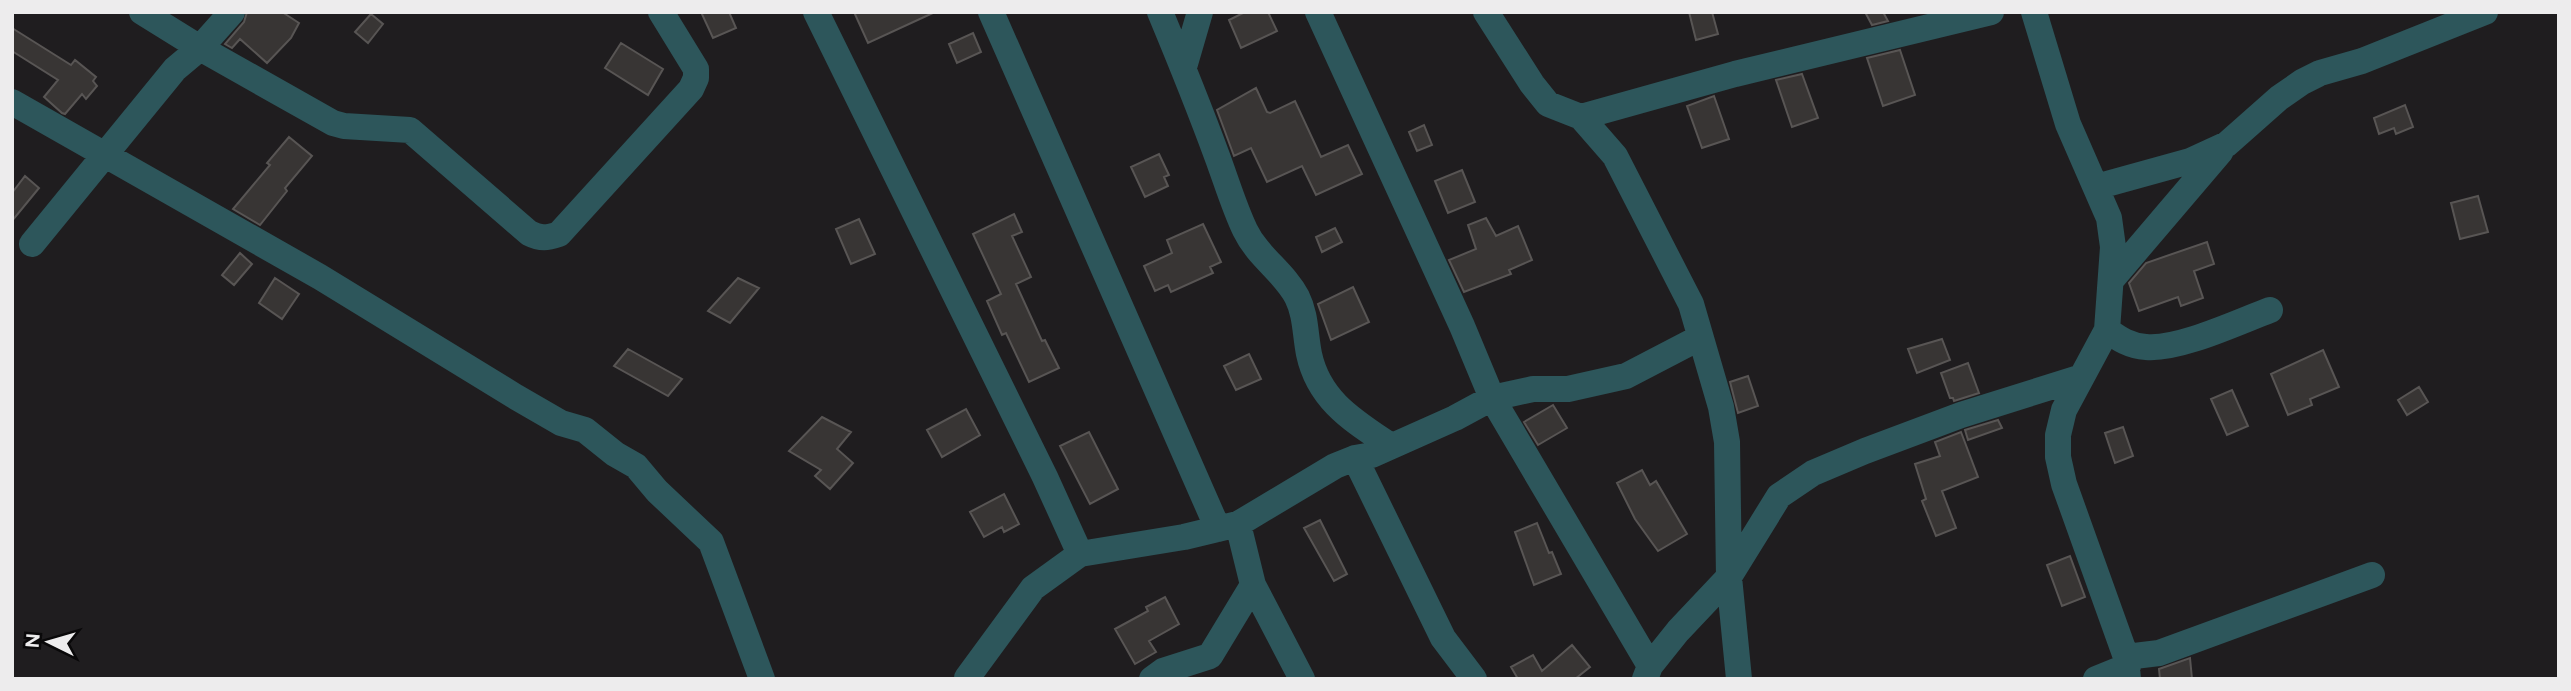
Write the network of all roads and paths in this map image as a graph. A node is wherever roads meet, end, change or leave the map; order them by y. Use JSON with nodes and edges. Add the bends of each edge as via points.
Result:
{"nodes":[{"id":1,"x":142,"y":12,"type":"edge"},
{"id":2,"x":232,"y":12,"type":"edge"},
{"id":3,"x":662,"y":12,"type":"edge"},
{"id":4,"x":816,"y":12,"type":"edge"},
{"id":5,"x":991,"y":12,"type":"edge"},
{"id":6,"x":1160,"y":12,"type":"edge"},
{"id":7,"x":1200,"y":12,"type":"edge"},
{"id":8,"x":1318,"y":12,"type":"edge"},
{"id":9,"x":1486,"y":12,"type":"edge"},
{"id":10,"x":1991,"y":12,"type":"edge"},
{"id":11,"x":2034,"y":12,"type":"edge"},
{"id":12,"x":2485,"y":12,"type":"edge"},
{"id":13,"x":200,"y":48,"type":"junction"},
{"id":14,"x":1184,"y":67,"type":"junction"},
{"id":15,"x":12,"y":102,"type":"edge"},
{"id":16,"x":1581,"y":117,"type":"junction"},
{"id":17,"x":2227,"y":144,"type":"junction"},
{"id":18,"x":107,"y":155,"type":"junction"},
{"id":19,"x":2096,"y":187,"type":"junction"},
{"id":20,"x":32,"y":244,"type":"dead end"},
{"id":21,"x":2112,"y":279,"type":"junction"},
{"id":22,"x":2270,"y":310,"type":"dead end"},
{"id":23,"x":2107,"y":330,"type":"junction"},
{"id":24,"x":1699,"y":338,"type":"junction"},
{"id":25,"x":2079,"y":378,"type":"junction"},
{"id":26,"x":1492,"y":398,"type":"junction"},
{"id":27,"x":1391,"y":446,"type":"junction"},
{"id":28,"x":1355,"y":458,"type":"junction"},
{"id":29,"x":1228,"y":526,"type":"junction"},
{"id":30,"x":1080,"y":554,"type":"junction"},
{"id":31,"x":2372,"y":575,"type":"dead end"},
{"id":32,"x":1729,"y":577,"type":"junction"},
{"id":33,"x":1253,"y":585,"type":"junction"},
{"id":34,"x":2127,"y":667,"type":"edge"},
{"id":35,"x":1648,"y":672,"type":"edge"},
{"id":36,"x":967,"y":678,"type":"edge"},
{"id":37,"x":762,"y":679,"type":"edge"},
{"id":38,"x":1152,"y":679,"type":"edge"},
{"id":39,"x":1301,"y":679,"type":"edge"},
{"id":40,"x":1474,"y":679,"type":"edge"},
{"id":41,"x":1739,"y":679,"type":"edge"},
{"id":42,"x":2096,"y":679,"type":"edge"}],
"edges":[{"from":1,"to":13,"type":"street"},
{"from":2,"to":13,"type":"street"},
{"from":3,"to":13,"type":"street","via":[[696,69],[691,89],[559,234],[547,238],[529,233],[410,130],[333,123]]},
{"from":4,"to":30,"type":"street"},
{"from":5,"to":29,"type":"street"},
{"from":6,"to":14,"type":"street"},
{"from":7,"to":14,"type":"street"},
{"from":8,"to":26,"type":"street"},
{"from":9,"to":16,"type":"street","via":[[1548,104]]},
{"from":10,"to":16,"type":"street"},
{"from":11,"to":19,"type":"street","via":[[2068,124]]},
{"from":12,"to":17,"type":"street","via":[[2302,82]]},
{"from":13,"to":18,"type":"street","via":[[175,69]]},
{"from":14,"to":27,"type":"street","via":[[1246,232],[1289,282],[1303,310],[1315,378],[1353,421]]},
{"from":15,"to":18,"type":"street"},
{"from":16,"to":24,"type":"street","via":[[1615,156],[1633,188],[1691,303]]},
{"from":17,"to":19,"type":"street","via":[[2190,161]]},
{"from":17,"to":21,"type":"street"},
{"from":18,"to":20,"type":"street"},
{"from":18,"to":37,"type":"street","via":[[561,423],[585,430],[636,466],[711,542]]},
{"from":19,"to":21,"type":"street","via":[[2109,218]]},
{"from":21,"to":23,"type":"street"},
{"from":22,"to":23,"type":"street","via":[[2214,332],[2148,347],[2125,343]]},
{"from":23,"to":25,"type":"street"},
{"from":24,"to":26,"type":"street","via":[[1626,376]]},
{"from":24,"to":32,"type":"street","via":[[1727,442]]},
{"from":25,"to":32,"type":"street","via":[[1961,415],[1813,473],[1779,496]]},
{"from":25,"to":34,"type":"street","via":[[2064,410],[2058,457]]},
{"from":26,"to":27,"type":"street"},
{"from":26,"to":35,"type":"street"},
{"from":27,"to":28,"type":"street"},
{"from":28,"to":29,"type":"street"},
{"from":28,"to":40,"type":"street","via":[[1443,638]]},
{"from":29,"to":30,"type":"street"},
{"from":29,"to":33,"type":"street"},
{"from":30,"to":36,"type":"street","via":[[1033,588]]},
{"from":31,"to":34,"type":"street"},
{"from":32,"to":35,"type":"street","via":[[1678,631]]},
{"from":32,"to":41,"type":"street"},
{"from":33,"to":38,"type":"street","via":[[1210,656]]},
{"from":33,"to":39,"type":"street"},
{"from":34,"to":42,"type":"street"}]}
